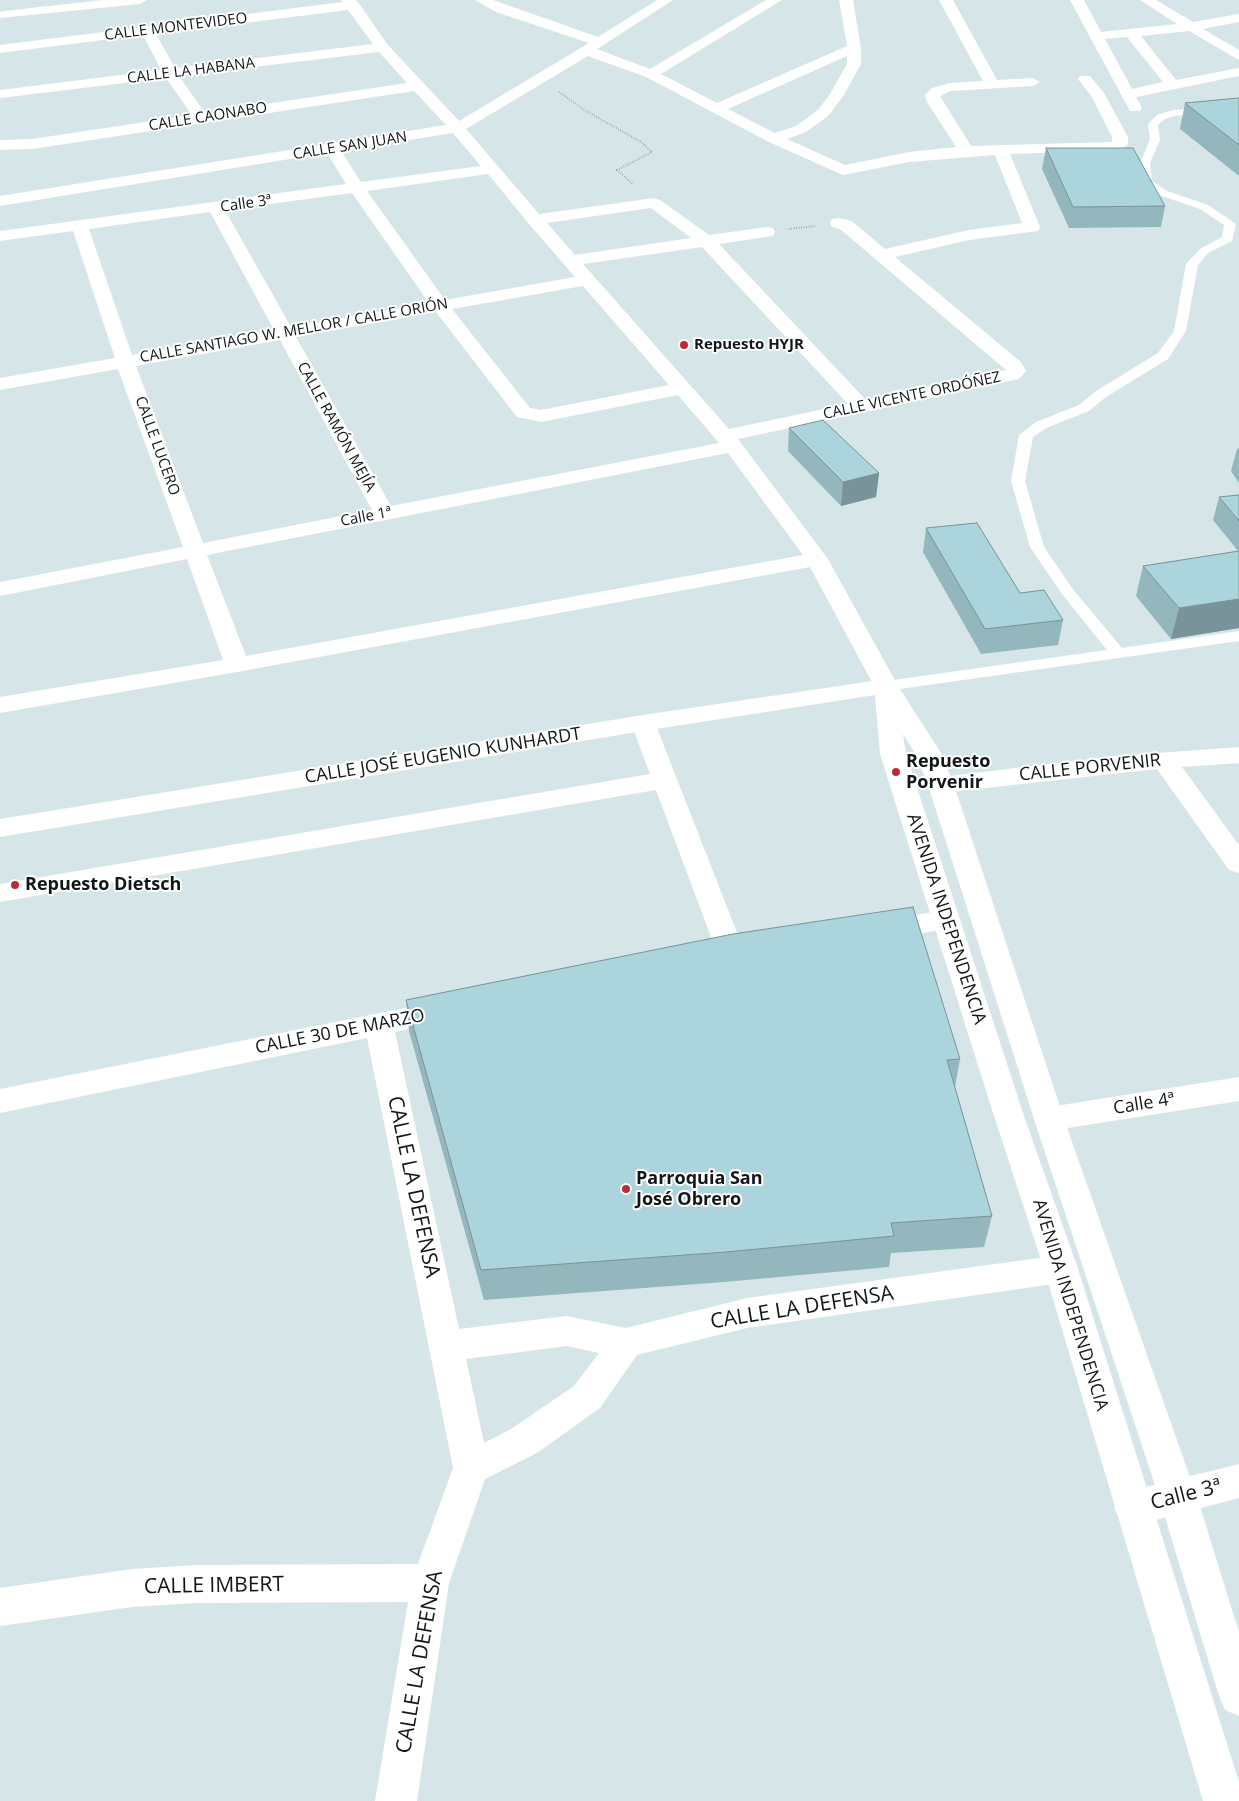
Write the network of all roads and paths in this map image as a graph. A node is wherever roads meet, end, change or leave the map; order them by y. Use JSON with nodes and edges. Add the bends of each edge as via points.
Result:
{"nodes":[{"id":1,"x":140,"y":0,"type":"edge"},
{"id":2,"x":482,"y":0,"type":"edge"},
{"id":3,"x":666,"y":0,"type":"edge"},
{"id":4,"x":772,"y":0,"type":"edge"},
{"id":5,"x":846,"y":0,"type":"edge"},
{"id":6,"x":946,"y":0,"type":"edge"},
{"id":7,"x":1077,"y":0,"type":"edge"},
{"id":8,"x":1147,"y":0,"type":"edge"},
{"id":9,"x":351,"y":2,"type":"edge"},
{"id":10,"x":247,"y":5,"type":"dead end"},
{"id":11,"x":4,"y":9,"type":"edge"},
{"id":12,"x":257,"y":16,"type":"junction"},
{"id":13,"x":1239,"y":18,"type":"edge"},
{"id":14,"x":1190,"y":27,"type":"junction"},
{"id":15,"x":148,"y":31,"type":"junction"},
{"id":16,"x":1132,"y":34,"type":"junction"},
{"id":17,"x":1097,"y":36,"type":"junction"},
{"id":18,"x":600,"y":42,"type":"junction"},
{"id":19,"x":382,"y":47,"type":"junction"},
{"id":20,"x":854,"y":48,"type":"junction"},
{"id":21,"x":0,"y":49,"type":"edge"},
{"id":22,"x":586,"y":50,"type":"junction"},
{"id":23,"x":1239,"y":56,"type":"edge"},
{"id":24,"x":1239,"y":72,"type":"edge"},
{"id":25,"x":170,"y":73,"type":"junction"},
{"id":26,"x":651,"y":74,"type":"junction"},
{"id":27,"x":1085,"y":79,"type":"dead end"},
{"id":28,"x":1033,"y":82,"type":"dead end"},
{"id":29,"x":535,"y":83,"type":"junction"},
{"id":30,"x":992,"y":84,"type":"junction"},
{"id":31,"x":1173,"y":85,"type":"junction"},
{"id":32,"x":416,"y":86,"type":"junction"},
{"id":33,"x":0,"y":94,"type":"edge"},
{"id":34,"x":1127,"y":94,"type":"junction"},
{"id":35,"x":1239,"y":107,"type":"edge"},
{"id":36,"x":718,"y":108,"type":"junction"},
{"id":37,"x":1135,"y":108,"type":"dead end"},
{"id":38,"x":200,"y":118,"type":"junction"},
{"id":39,"x":457,"y":128,"type":"junction"},
{"id":40,"x":774,"y":139,"type":"junction"},
{"id":41,"x":0,"y":145,"type":"edge"},
{"id":42,"x":1000,"y":149,"type":"junction"},
{"id":43,"x":332,"y":150,"type":"junction"},
{"id":44,"x":966,"y":151,"type":"junction"},
{"id":45,"x":492,"y":169,"type":"junction"},
{"id":46,"x":357,"y":188,"type":"junction"},
{"id":47,"x":0,"y":201,"type":"edge"},
{"id":48,"x":654,"y":203,"type":"junction"},
{"id":49,"x":216,"y":208,"type":"junction"},
{"id":50,"x":535,"y":220,"type":"junction"},
{"id":51,"x":838,"y":224,"type":"joint"},
{"id":52,"x":80,"y":226,"type":"junction"},
{"id":53,"x":767,"y":232,"type":"joint"},
{"id":54,"x":0,"y":236,"type":"edge"},
{"id":55,"x":706,"y":241,"type":"junction"},
{"id":56,"x":881,"y":254,"type":"junction"},
{"id":57,"x":572,"y":261,"type":"junction"},
{"id":58,"x":587,"y":280,"type":"junction"},
{"id":59,"x":440,"y":306,"type":"junction"},
{"id":60,"x":283,"y":332,"type":"junction"},
{"id":61,"x":125,"y":361,"type":"junction"},
{"id":62,"x":0,"y":384,"type":"edge"},
{"id":63,"x":683,"y":388,"type":"junction"},
{"id":64,"x":862,"y":407,"type":"junction"},
{"id":65,"x":729,"y":441,"type":"junction"},
{"id":66,"x":384,"y":514,"type":"junction"},
{"id":67,"x":196,"y":551,"type":"junction"},
{"id":68,"x":817,"y":559,"type":"junction"},
{"id":69,"x":0,"y":589,"type":"edge"},
{"id":70,"x":1239,"y":636,"type":"edge"},
{"id":71,"x":1119,"y":654,"type":"junction"},
{"id":72,"x":237,"y":665,"type":"junction"},
{"id":73,"x":886,"y":686,"type":"junction"},
{"id":74,"x":0,"y":705,"type":"edge"},
{"id":75,"x":643,"y":723,"type":"junction"},
{"id":76,"x":1239,"y":755,"type":"edge"},
{"id":77,"x":1164,"y":760,"type":"junction"},
{"id":78,"x":664,"y":780,"type":"junction"},
{"id":79,"x":941,"y":784,"type":"junction"},
{"id":80,"x":0,"y":828,"type":"edge"},
{"id":81,"x":1239,"y":864,"type":"edge"},
{"id":82,"x":0,"y":893,"type":"edge"},
{"id":83,"x":946,"y":920,"type":"junction"},
{"id":84,"x":858,"y":934,"type":"edge"},
{"id":85,"x":760,"y":949,"type":"edge"},
{"id":86,"x":731,"y":954,"type":"junction"},
{"id":87,"x":702,"y":959,"type":"edge"},
{"id":88,"x":467,"y":1007,"type":"edge"},
{"id":89,"x":379,"y":1024,"type":"junction"},
{"id":90,"x":1239,"y":1089,"type":"edge"},
{"id":91,"x":0,"y":1100,"type":"edge"},
{"id":92,"x":1049,"y":1119,"type":"junction"},
{"id":93,"x":1062,"y":1269,"type":"junction"},
{"id":94,"x":626,"y":1343,"type":"junction"},
{"id":95,"x":446,"y":1346,"type":"junction"},
{"id":96,"x":471,"y":1468,"type":"junction"},
{"id":97,"x":1239,"y":1481,"type":"edge"},
{"id":98,"x":1178,"y":1496,"type":"junction"},
{"id":99,"x":1133,"y":1508,"type":"junction"},
{"id":100,"x":430,"y":1583,"type":"junction"},
{"id":101,"x":0,"y":1607,"type":"edge"},
{"id":102,"x":1239,"y":1696,"type":"edge"},
{"id":103,"x":396,"y":1801,"type":"edge"},
{"id":104,"x":1224,"y":1801,"type":"edge"}],
"edges":[{"from":1,"to":11,"type":"street"},
{"from":2,"to":18,"type":"street"},
{"from":3,"to":18,"type":"street","name":"CALLE SAN JUAN"},
{"from":4,"to":26,"type":"street"},
{"from":5,"to":20,"type":"street"},
{"from":6,"to":30,"type":"street"},
{"from":7,"to":17,"type":"street"},
{"from":8,"to":14,"type":"street"},
{"from":9,"to":12,"type":"street","name":"CALLE MONTEVIDEO"},
{"from":9,"to":19,"type":"street"},
{"from":10,"to":12,"type":"street"},
{"from":12,"to":15,"type":"street","name":"CALLE MONTEVIDEO"},
{"from":13,"to":14,"type":"street"},
{"from":14,"to":16,"type":"street"},
{"from":14,"to":23,"type":"street"},
{"from":15,"to":21,"type":"street","name":"CALLE MONTEVIDEO"},
{"from":15,"to":25,"type":"street"},
{"from":16,"to":17,"type":"street"},
{"from":16,"to":31,"type":"street"},
{"from":17,"to":34,"type":"street"},
{"from":18,"to":22,"type":"street","name":"CALLE SAN JUAN"},
{"from":19,"to":25,"type":"street","name":"CALLE LA HABANA"},
{"from":19,"to":32,"type":"street"},
{"from":20,"to":36,"type":"street"},
{"from":20,"to":40,"type":"street","via":[[854,64],[824,113],[801,129]]},
{"from":22,"to":26,"type":"street"},
{"from":22,"to":29,"type":"street","name":"CALLE SAN JUAN"},
{"from":24,"to":31,"type":"street"},
{"from":25,"to":33,"type":"street","name":"CALLE LA HABANA"},
{"from":25,"to":38,"type":"street"},
{"from":26,"to":36,"type":"street"},
{"from":27,"to":42,"type":"street","via":[[1099,96],[1120,144],[1100,149]]},
{"from":28,"to":30,"type":"street"},
{"from":29,"to":39,"type":"street","name":"CALLE SAN JUAN"},
{"from":29,"to":48,"type":"path","via":[[562,94],[652,152],[617,170]]},
{"from":30,"to":44,"type":"street","via":[[950,87],[936,90],[932,95]]},
{"from":31,"to":34,"type":"street"},
{"from":32,"to":38,"type":"street","name":"CALLE CAONABO"},
{"from":32,"to":39,"type":"street"},
{"from":34,"to":37,"type":"street"},
{"from":35,"to":71,"type":"lane","via":[[1173,113],[1152,124],[1155,140],[1145,163],[1147,182],[1162,193],[1204,207],[1230,224],[1228,239],[1204,250],[1192,264],[1180,331],[1163,356],[1084,408],[1041,424],[1026,434],[1018,481],[1037,547],[1067,592]]},
{"from":36,"to":40,"type":"street"},
{"from":38,"to":41,"type":"street","name":"CALLE CAONABO","via":[[32,144]]},
{"from":39,"to":43,"type":"street","name":"CALLE SAN JUAN"},
{"from":39,"to":45,"type":"street"},
{"from":40,"to":44,"type":"street","via":[[843,170],[909,156]]},
{"from":42,"to":44,"type":"street"},
{"from":42,"to":56,"type":"street","via":[[1032,227],[969,235]]},
{"from":43,"to":46,"type":"street"},
{"from":43,"to":47,"type":"street","name":"CALLE SAN JUAN"},
{"from":45,"to":46,"type":"street","name":"Calle 3ª"},
{"from":45,"to":50,"type":"street"},
{"from":46,"to":49,"type":"street","name":"Calle 3ª"},
{"from":46,"to":59,"type":"street"},
{"from":48,"to":50,"type":"street"},
{"from":48,"to":55,"type":"street"},
{"from":49,"to":52,"type":"street","name":"Calle 3ª"},
{"from":49,"to":60,"type":"street","name":"CALLE RAMÓN MEJÍA"},
{"from":50,"to":57,"type":"street"},
{"from":51,"to":53,"type":"path"},
{"from":51,"to":56,"type":"street","name":"CALLE VICENTE ORDÓÑEZ","via":[[846,225]]},
{"from":52,"to":54,"type":"street","name":"Calle 3ª"},
{"from":52,"to":61,"type":"street","name":"CALLE LUCERO"},
{"from":53,"to":55,"type":"street"},
{"from":55,"to":57,"type":"street"},
{"from":55,"to":64,"type":"street"},
{"from":56,"to":64,"type":"street","name":"CALLE VICENTE ORDÓÑEZ","via":[[1016,371],[1012,376]]},
{"from":57,"to":58,"type":"street"},
{"from":58,"to":59,"type":"street","name":"CALLE SANTIAGO W. MELLOR / CALLE ORIÓN"},
{"from":58,"to":63,"type":"street"},
{"from":59,"to":60,"type":"street","name":"CALLE SANTIAGO W. MELLOR / CALLE ORIÓN"},
{"from":59,"to":63,"type":"street","via":[[524,413],[532,416]]},
{"from":60,"to":61,"type":"street","name":"CALLE SANTIAGO W. MELLOR / CALLE ORIÓN"},
{"from":60,"to":66,"type":"street","name":"CALLE RAMÓN MEJÍA"},
{"from":61,"to":62,"type":"street","name":"CALLE SANTIAGO W. MELLOR / CALLE ORIÓN"},
{"from":61,"to":67,"type":"street","name":"CALLE LUCERO"},
{"from":63,"to":65,"type":"street"},
{"from":64,"to":65,"type":"street","name":"CALLE VICENTE ORDÓÑEZ"},
{"from":65,"to":66,"type":"street","name":"Calle 1ª"},
{"from":65,"to":68,"type":"street"},
{"from":66,"to":67,"type":"street","name":"Calle 1ª"},
{"from":67,"to":69,"type":"street","name":"Calle 1ª"},
{"from":67,"to":72,"type":"street","name":"CALLE LUCERO"},
{"from":68,"to":72,"type":"street"},
{"from":68,"to":73,"type":"street"},
{"from":70,"to":71,"type":"lane"},
{"from":71,"to":73,"type":"lane"},
{"from":72,"to":74,"type":"street"},
{"from":73,"to":75,"type":"street","name":"CALLE JOSÉ EUGENIO KUNHARDT"},
{"from":73,"to":79,"type":"street","name":"AVENIDA INDEPENDENCIA","via":[[928,753]]},
{"from":73,"to":83,"type":"street","name":"AVENIDA INDEPENDENCIA","via":[[893,754]]},
{"from":75,"to":78,"type":"street"},
{"from":75,"to":80,"type":"street","name":"CALLE JOSÉ EUGENIO KUNHARDT"},
{"from":76,"to":77,"type":"street","name":"CALLE PORVENIR"},
{"from":77,"to":79,"type":"street","name":"CALLE PORVENIR"},
{"from":77,"to":81,"type":"street"},
{"from":78,"to":82,"type":"street"},
{"from":78,"to":86,"type":"street"},
{"from":79,"to":92,"type":"street","name":"AVENIDA INDEPENDENCIA"},
{"from":83,"to":84,"type":"street"},
{"from":83,"to":93,"type":"street","name":"AVENIDA INDEPENDENCIA"},
{"from":85,"to":86,"type":"street"},
{"from":86,"to":87,"type":"street"},
{"from":88,"to":89,"type":"street","name":"CALLE 30 DE MARZO"},
{"from":89,"to":91,"type":"street","name":"CALLE 30 DE MARZO"},
{"from":89,"to":95,"type":"street","name":"CALLE LA DEFENSA"},
{"from":90,"to":92,"type":"street","name":"Calle 4ª"},
{"from":92,"to":98,"type":"street","name":"AVENIDA INDEPENDENCIA"},
{"from":93,"to":94,"type":"street","name":"CALLE LA DEFENSA","via":[[747,1313]]},
{"from":93,"to":99,"type":"street","name":"AVENIDA INDEPENDENCIA"},
{"from":94,"to":95,"type":"street","via":[[567,1331]]},
{"from":94,"to":96,"type":"street","via":[[587,1397],[524,1441]]},
{"from":95,"to":96,"type":"street","name":"CALLE LA DEFENSA"},
{"from":96,"to":100,"type":"street","name":"CALLE LA DEFENSA"},
{"from":97,"to":98,"type":"street","name":"Calle 3ª"},
{"from":98,"to":99,"type":"street","name":"Calle 3ª"},
{"from":98,"to":102,"type":"street","name":"AVENIDA INDEPENDENCIA"},
{"from":99,"to":104,"type":"street","name":"AVENIDA INDEPENDENCIA"},
{"from":100,"to":101,"type":"street","name":"CALLE IMBERT","via":[[196,1584],[132,1588]]},
{"from":100,"to":103,"type":"street","name":"CALLE LA DEFENSA"}]}
